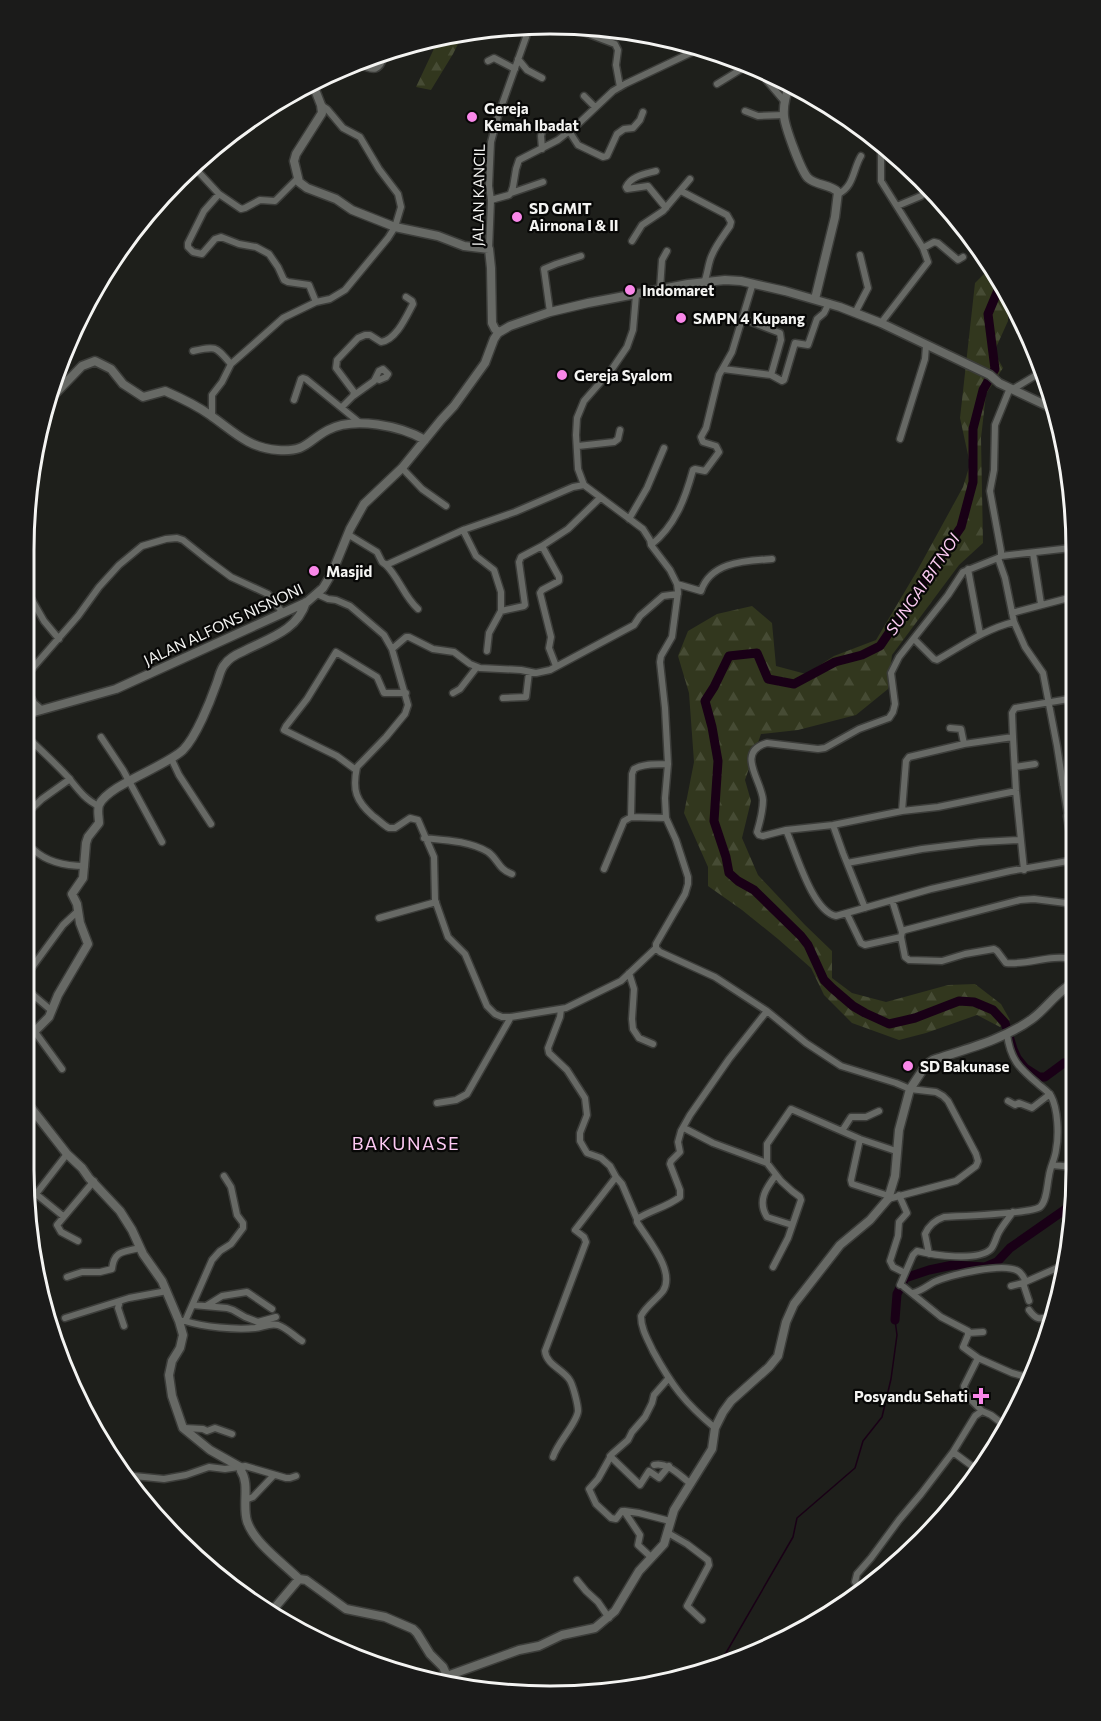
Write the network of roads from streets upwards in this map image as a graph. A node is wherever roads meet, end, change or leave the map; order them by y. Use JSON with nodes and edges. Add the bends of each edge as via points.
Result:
{"nodes":[{"id":1,"x":527,"y":35,"type":"edge"},
{"id":2,"x":598,"y":37,"type":"edge"},
{"id":3,"x":689,"y":54,"type":"edge"},
{"id":4,"x":518,"y":60,"type":"junction"},
{"id":5,"x":488,"y":61,"type":"dead end"},
{"id":6,"x":382,"y":63,"type":"edge"},
{"id":7,"x":368,"y":68,"type":"edge"},
{"id":8,"x":514,"y":69,"type":"junction"},
{"id":9,"x":739,"y":71,"type":"edge"},
{"id":10,"x":542,"y":78,"type":"dead end"},
{"id":11,"x":717,"y":84,"type":"dead end"},
{"id":12,"x":769,"y":84,"type":"edge"},
{"id":13,"x":620,"y":87,"type":"junction"},
{"id":14,"x":316,"y":91,"type":"edge"},
{"id":15,"x":788,"y":93,"type":"edge"},
{"id":16,"x":584,"y":96,"type":"dead end"},
{"id":17,"x":785,"y":102,"type":"junction"},
{"id":18,"x":321,"y":105,"type":"junction"},
{"id":19,"x":595,"y":106,"type":"junction"},
{"id":20,"x":745,"y":111,"type":"dead end"},
{"id":21,"x":643,"y":112,"type":"dead end"},
{"id":22,"x":784,"y":115,"type":"junction"},
{"id":23,"x":543,"y":128,"type":"dead end"},
{"id":24,"x":569,"y":131,"type":"junction"},
{"id":25,"x":542,"y":149,"type":"junction"},
{"id":26,"x":881,"y":155,"type":"edge"},
{"id":27,"x":861,"y":156,"type":"dead end"},
{"id":28,"x":656,"y":171,"type":"dead end"},
{"id":29,"x":200,"y":173,"type":"edge"},
{"id":30,"x":297,"y":179,"type":"junction"},
{"id":31,"x":690,"y":179,"type":"dead end"},
{"id":32,"x":543,"y":182,"type":"dead end"},
{"id":33,"x":681,"y":191,"type":"junction"},
{"id":34,"x":511,"y":193,"type":"junction"},
{"id":35,"x":219,"y":194,"type":"junction"},
{"id":36,"x":838,"y":194,"type":"junction"},
{"id":37,"x":921,"y":196,"type":"dead end"},
{"id":38,"x":491,"y":200,"type":"junction"},
{"id":39,"x":897,"y":206,"type":"junction"},
{"id":40,"x":666,"y":208,"type":"junction"},
{"id":41,"x":395,"y":227,"type":"junction"},
{"id":42,"x":632,"y":242,"type":"dead end"},
{"id":43,"x":489,"y":249,"type":"junction"},
{"id":44,"x":923,"y":249,"type":"junction"},
{"id":45,"x":667,"y":251,"type":"dead end"},
{"id":46,"x":861,"y":255,"type":"dead end"},
{"id":47,"x":581,"y":256,"type":"dead end"},
{"id":48,"x":963,"y":257,"type":"dead end"},
{"id":49,"x":704,"y":283,"type":"junction"},
{"id":50,"x":753,"y":283,"type":"junction"},
{"id":51,"x":660,"y":289,"type":"junction"},
{"id":52,"x":636,"y":295,"type":"junction"},
{"id":53,"x":406,"y":297,"type":"dead end"},
{"id":54,"x":815,"y":299,"type":"junction"},
{"id":55,"x":316,"y":302,"type":"junction"},
{"id":56,"x":829,"y":303,"type":"junction"},
{"id":57,"x":550,"y":312,"type":"junction"},
{"id":58,"x":855,"y":313,"type":"junction"},
{"id":59,"x":741,"y":318,"type":"junction"},
{"id":60,"x":881,"y":323,"type":"junction"},
{"id":61,"x":499,"y":332,"type":"junction"},
{"id":62,"x":926,"y":346,"type":"junction"},
{"id":63,"x":193,"y":351,"type":"dead end"},
{"id":64,"x":231,"y":364,"type":"junction"},
{"id":65,"x":723,"y":369,"type":"junction"},
{"id":66,"x":771,"y":375,"type":"junction"},
{"id":67,"x":1035,"y":375,"type":"edge"},
{"id":68,"x":376,"y":379,"type":"dead end"},
{"id":69,"x":61,"y":387,"type":"edge"},
{"id":70,"x":1011,"y":388,"type":"junction"},
{"id":71,"x":353,"y":396,"type":"junction"},
{"id":72,"x":294,"y":400,"type":"dead end"},
{"id":73,"x":1045,"y":405,"type":"edge"},
{"id":74,"x":342,"y":408,"type":"junction"},
{"id":75,"x":212,"y":416,"type":"junction"},
{"id":76,"x":360,"y":423,"type":"junction"},
{"id":77,"x":620,"y":430,"type":"dead end"},
{"id":78,"x":900,"y":439,"type":"dead end"},
{"id":79,"x":425,"y":440,"type":"junction"},
{"id":80,"x":578,"y":446,"type":"junction"},
{"id":81,"x":664,"y":448,"type":"dead end"},
{"id":82,"x":402,"y":468,"type":"junction"},
{"id":83,"x":584,"y":485,"type":"junction"},
{"id":84,"x":600,"y":498,"type":"junction"},
{"id":85,"x":446,"y":507,"type":"dead end"},
{"id":86,"x":629,"y":519,"type":"junction"},
{"id":87,"x":463,"y":530,"type":"junction"},
{"id":88,"x":349,"y":535,"type":"junction"},
{"id":89,"x":651,"y":545,"type":"junction"},
{"id":90,"x":542,"y":546,"type":"junction"},
{"id":91,"x":1066,"y":549,"type":"edge"},
{"id":92,"x":1033,"y":553,"type":"junction"},
{"id":93,"x":1000,"y":557,"type":"junction"},
{"id":94,"x":772,"y":559,"type":"dead end"},
{"id":95,"x":385,"y":564,"type":"junction"},
{"id":96,"x":968,"y":569,"type":"junction"},
{"id":97,"x":677,"y":584,"type":"junction"},
{"id":98,"x":317,"y":594,"type":"junction"},
{"id":99,"x":678,"y":594,"type":"junction"},
{"id":100,"x":1066,"y":598,"type":"edge"},
{"id":101,"x":306,"y":602,"type":"junction"},
{"id":102,"x":1041,"y":604,"type":"junction"},
{"id":103,"x":35,"y":605,"type":"edge"},
{"id":104,"x":418,"y":609,"type":"dead end"},
{"id":105,"x":501,"y":611,"type":"junction"},
{"id":106,"x":283,"y":613,"type":"junction"},
{"id":107,"x":1012,"y":613,"type":"junction"},
{"id":108,"x":1014,"y":622,"type":"junction"},
{"id":109,"x":980,"y":634,"type":"junction"},
{"id":110,"x":59,"y":639,"type":"junction"},
{"id":111,"x":914,"y":639,"type":"junction"},
{"id":112,"x":392,"y":649,"type":"junction"},
{"id":113,"x":487,"y":651,"type":"dead end"},
{"id":114,"x":35,"y":666,"type":"edge"},
{"id":115,"x":556,"y":666,"type":"junction"},
{"id":116,"x":477,"y":667,"type":"junction"},
{"id":117,"x":529,"y":672,"type":"junction"},
{"id":118,"x":406,"y":693,"type":"junction"},
{"id":119,"x":453,"y":693,"type":"dead end"},
{"id":120,"x":503,"y":698,"type":"dead end"},
{"id":121,"x":1066,"y":700,"type":"edge"},
{"id":122,"x":35,"y":704,"type":"edge"},
{"id":123,"x":1048,"y":704,"type":"junction"},
{"id":124,"x":41,"y":709,"type":"junction"},
{"id":125,"x":35,"y":711,"type":"edge"},
{"id":126,"x":950,"y":728,"type":"dead end"},
{"id":127,"x":101,"y":737,"type":"dead end"},
{"id":128,"x":1013,"y":737,"type":"junction"},
{"id":129,"x":35,"y":744,"type":"edge"},
{"id":130,"x":964,"y":744,"type":"junction"},
{"id":131,"x":171,"y":758,"type":"junction"},
{"id":132,"x":668,"y":764,"type":"junction"},
{"id":133,"x":1035,"y":764,"type":"dead end"},
{"id":134,"x":1015,"y":767,"type":"junction"},
{"id":135,"x":356,"y":770,"type":"junction"},
{"id":136,"x":70,"y":779,"type":"junction"},
{"id":137,"x":128,"y":782,"type":"junction"},
{"id":138,"x":1066,"y":784,"type":"edge"},
{"id":139,"x":1063,"y":785,"type":"junction"},
{"id":140,"x":1016,"y":791,"type":"junction"},
{"id":141,"x":1066,"y":797,"type":"edge"},
{"id":142,"x":35,"y":806,"type":"edge"},
{"id":143,"x":99,"y":806,"type":"junction"},
{"id":144,"x":902,"y":811,"type":"junction"},
{"id":145,"x":631,"y":818,"type":"junction"},
{"id":146,"x":666,"y":818,"type":"junction"},
{"id":147,"x":211,"y":824,"type":"dead end"},
{"id":148,"x":833,"y":825,"type":"junction"},
{"id":149,"x":786,"y":830,"type":"junction"},
{"id":150,"x":424,"y":838,"type":"junction"},
{"id":151,"x":1020,"y":840,"type":"junction"},
{"id":152,"x":162,"y":842,"type":"dead end"},
{"id":153,"x":35,"y":851,"type":"edge"},
{"id":154,"x":1066,"y":862,"type":"edge"},
{"id":155,"x":847,"y":863,"type":"junction"},
{"id":156,"x":85,"y":866,"type":"junction"},
{"id":157,"x":604,"y":869,"type":"dead end"},
{"id":158,"x":1024,"y":870,"type":"junction"},
{"id":159,"x":512,"y":874,"type":"dead end"},
{"id":160,"x":892,"y":900,"type":"junction"},
{"id":161,"x":436,"y":902,"type":"junction"},
{"id":162,"x":1066,"y":903,"type":"edge"},
{"id":163,"x":865,"y":908,"type":"junction"},
{"id":164,"x":78,"y":911,"type":"junction"},
{"id":165,"x":847,"y":914,"type":"junction"},
{"id":166,"x":379,"y":918,"type":"dead end"},
{"id":167,"x":902,"y":934,"type":"junction"},
{"id":168,"x":656,"y":948,"type":"junction"},
{"id":169,"x":1066,"y":958,"type":"edge"},
{"id":170,"x":35,"y":963,"type":"edge"},
{"id":171,"x":629,"y":973,"type":"junction"},
{"id":172,"x":1066,"y":987,"type":"edge"},
{"id":173,"x":35,"y":997,"type":"edge"},
{"id":174,"x":561,"y":1009,"type":"junction"},
{"id":175,"x":52,"y":1011,"type":"junction"},
{"id":176,"x":766,"y":1011,"type":"junction"},
{"id":177,"x":511,"y":1017,"type":"junction"},
{"id":178,"x":35,"y":1031,"type":"edge"},
{"id":179,"x":35,"y":1033,"type":"edge"},
{"id":180,"x":1007,"y":1035,"type":"junction"},
{"id":181,"x":653,"y":1044,"type":"dead end"},
{"id":182,"x":62,"y":1069,"type":"dead end"},
{"id":183,"x":910,"y":1089,"type":"junction"},
{"id":184,"x":1050,"y":1094,"type":"junction"},
{"id":185,"x":1008,"y":1101,"type":"dead end"},
{"id":186,"x":437,"y":1103,"type":"dead end"},
{"id":187,"x":879,"y":1111,"type":"dead end"},
{"id":188,"x":35,"y":1113,"type":"edge"},
{"id":189,"x":684,"y":1128,"type":"junction"},
{"id":190,"x":842,"y":1131,"type":"junction"},
{"id":191,"x":860,"y":1139,"type":"junction"},
{"id":192,"x":896,"y":1151,"type":"junction"},
{"id":193,"x":67,"y":1154,"type":"junction"},
{"id":194,"x":767,"y":1163,"type":"junction"},
{"id":195,"x":1052,"y":1165,"type":"junction"},
{"id":196,"x":1066,"y":1166,"type":"edge"},
{"id":197,"x":776,"y":1175,"type":"junction"},
{"id":198,"x":224,"y":1176,"type":"dead end"},
{"id":199,"x":615,"y":1177,"type":"junction"},
{"id":200,"x":94,"y":1181,"type":"junction"},
{"id":201,"x":892,"y":1197,"type":"junction"},
{"id":202,"x":1013,"y":1212,"type":"junction"},
{"id":203,"x":63,"y":1216,"type":"junction"},
{"id":204,"x":637,"y":1218,"type":"junction"},
{"id":205,"x":792,"y":1225,"type":"junction"},
{"id":206,"x":78,"y":1241,"type":"dead end"},
{"id":207,"x":140,"y":1248,"type":"junction"},
{"id":208,"x":929,"y":1254,"type":"junction"},
{"id":209,"x":773,"y":1267,"type":"dead end"},
{"id":210,"x":1057,"y":1268,"type":"edge"},
{"id":211,"x":905,"y":1273,"type":"junction"},
{"id":212,"x":67,"y":1277,"type":"dead end"},
{"id":213,"x":1025,"y":1283,"type":"junction"},
{"id":214,"x":1011,"y":1286,"type":"dead end"},
{"id":215,"x":166,"y":1291,"type":"junction"},
{"id":216,"x":913,"y":1293,"type":"junction"},
{"id":217,"x":120,"y":1301,"type":"junction"},
{"id":218,"x":1029,"y":1301,"type":"dead end"},
{"id":219,"x":193,"y":1305,"type":"junction"},
{"id":220,"x":205,"y":1306,"type":"junction"},
{"id":221,"x":272,"y":1309,"type":"dead end"},
{"id":222,"x":1029,"y":1310,"type":"dead end"},
{"id":223,"x":276,"y":1317,"type":"dead end"},
{"id":224,"x":1045,"y":1317,"type":"edge"},
{"id":225,"x":65,"y":1318,"type":"dead end"},
{"id":226,"x":182,"y":1321,"type":"junction"},
{"id":227,"x":124,"y":1326,"type":"dead end"},
{"id":228,"x":983,"y":1332,"type":"dead end"},
{"id":229,"x":968,"y":1333,"type":"junction"},
{"id":230,"x":302,"y":1341,"type":"dead end"},
{"id":231,"x":978,"y":1358,"type":"junction"},
{"id":232,"x":1023,"y":1376,"type":"edge"},
{"id":233,"x":668,"y":1379,"type":"junction"},
{"id":234,"x":982,"y":1411,"type":"junction"},
{"id":235,"x":1000,"y":1422,"type":"edge"},
{"id":236,"x":183,"y":1428,"type":"junction"},
{"id":237,"x":715,"y":1428,"type":"junction"},
{"id":238,"x":232,"y":1434,"type":"dead end"},
{"id":239,"x":953,"y":1452,"type":"junction"},
{"id":240,"x":610,"y":1456,"type":"junction"},
{"id":241,"x":553,"y":1457,"type":"dead end"},
{"id":242,"x":654,"y":1465,"type":"dead end"},
{"id":243,"x":669,"y":1466,"type":"junction"},
{"id":244,"x":973,"y":1467,"type":"edge"},
{"id":245,"x":242,"y":1468,"type":"junction"},
{"id":246,"x":274,"y":1475,"type":"junction"},
{"id":247,"x":135,"y":1476,"type":"edge"},
{"id":248,"x":296,"y":1476,"type":"dead end"},
{"id":249,"x":691,"y":1484,"type":"junction"},
{"id":250,"x":245,"y":1500,"type":"junction"},
{"id":251,"x":624,"y":1511,"type":"junction"},
{"id":252,"x":670,"y":1521,"type":"junction"},
{"id":253,"x":668,"y":1533,"type":"junction"},
{"id":254,"x":652,"y":1558,"type":"junction"},
{"id":255,"x":299,"y":1579,"type":"junction"},
{"id":256,"x":579,"y":1580,"type":"dead end"},
{"id":257,"x":858,"y":1585,"type":"edge"},
{"id":258,"x":275,"y":1607,"type":"edge"},
{"id":259,"x":609,"y":1618,"type":"junction"},
{"id":260,"x":702,"y":1620,"type":"dead end"},
{"id":261,"x":444,"y":1675,"type":"edge"},
{"id":262,"x":448,"y":1677,"type":"edge"}],
"edges":[{"from":1,"to":4,"type":"street","name":"JALAN KANCIL"},
{"from":2,"to":13,"type":"street","via":[[614,43],[618,50]]},
{"from":3,"to":13,"type":"street"},
{"from":4,"to":8,"type":"street","name":"JALAN KANCIL"},
{"from":4,"to":10,"type":"street"},
{"from":5,"to":8,"type":"street","via":[[494,58]]},
{"from":6,"to":7,"type":"street","via":[[378,68]]},
{"from":8,"to":38,"type":"street","name":"JALAN KANCIL","via":[[491,142]]},
{"from":9,"to":11,"type":"street"},
{"from":12,"to":17,"type":"street"},
{"from":13,"to":19,"type":"street"},
{"from":14,"to":18,"type":"street"},
{"from":15,"to":17,"type":"street"},
{"from":16,"to":19,"type":"street"},
{"from":17,"to":22,"type":"street"},
{"from":18,"to":30,"type":"street","via":[[321,116],[296,154]]},
{"from":18,"to":41,"type":"street","via":[[343,128],[360,137],[398,194],[400,207]]},
{"from":19,"to":24,"type":"street"},
{"from":20,"to":22,"type":"street","via":[[758,116]]},
{"from":21,"to":24,"type":"street","via":[[633,128],[617,134],[607,156],[578,146]]},
{"from":22,"to":36,"type":"street","via":[[806,176],[836,189]]},
{"from":23,"to":25,"type":"street"},
{"from":24,"to":25,"type":"street"},
{"from":25,"to":34,"type":"street","via":[[519,160]]},
{"from":26,"to":39,"type":"street","via":[[881,181]]},
{"from":27,"to":36,"type":"street","via":[[852,180]]},
{"from":28,"to":40,"type":"street","via":[[632,179],[626,187],[648,186]]},
{"from":29,"to":35,"type":"street"},
{"from":30,"to":35,"type":"street","via":[[275,201],[260,200],[243,209]]},
{"from":30,"to":41,"type":"street","via":[[352,210]]},
{"from":31,"to":33,"type":"street"},
{"from":32,"to":34,"type":"street"},
{"from":33,"to":40,"type":"street"},
{"from":33,"to":49,"type":"street","via":[[730,219],[730,226],[710,257]]},
{"from":34,"to":38,"type":"street"},
{"from":35,"to":55,"type":"street","via":[[204,211],[188,247],[202,254],[221,237],[256,247],[269,254],[288,282],[309,285]]},
{"from":36,"to":54,"type":"street"},
{"from":37,"to":39,"type":"street"},
{"from":38,"to":43,"type":"street","name":"JALAN KANCIL"},
{"from":39,"to":44,"type":"street"},
{"from":40,"to":42,"type":"street","via":[[642,225]]},
{"from":41,"to":43,"type":"street"},
{"from":41,"to":55,"type":"street","via":[[345,290]]},
{"from":43,"to":61,"type":"street","name":"JALAN KANCIL","via":[[492,323]]},
{"from":44,"to":48,"type":"street","via":[[935,242],[958,260]]},
{"from":44,"to":60,"type":"street","via":[[927,264]]},
{"from":45,"to":51,"type":"street","via":[[662,260]]},
{"from":46,"to":58,"type":"street","via":[[868,288]]},
{"from":47,"to":57,"type":"street","via":[[544,270]]},
{"from":49,"to":50,"type":"street"},
{"from":49,"to":51,"type":"street"},
{"from":50,"to":54,"type":"street"},
{"from":50,"to":59,"type":"street"},
{"from":51,"to":52,"type":"street"},
{"from":52,"to":57,"type":"street"},
{"from":52,"to":80,"type":"street","via":[[633,330],[627,347],[579,412],[575,427]]},
{"from":53,"to":71,"type":"street","via":[[413,304],[389,339],[383,342],[370,335],[362,336],[336,362],[336,368],[354,391]]},
{"from":54,"to":56,"type":"street"},
{"from":55,"to":64,"type":"street","via":[[281,320]]},
{"from":56,"to":58,"type":"street"},
{"from":56,"to":66,"type":"street","via":[[817,319],[808,345],[795,343],[783,380]]},
{"from":57,"to":61,"type":"street"},
{"from":58,"to":60,"type":"street"},
{"from":59,"to":65,"type":"street"},
{"from":59,"to":66,"type":"street","via":[[780,333],[782,340]]},
{"from":60,"to":62,"type":"street"},
{"from":61,"to":79,"type":"street","name":"JALAN ALFONS NISNONI","via":[[485,363]]},
{"from":62,"to":70,"type":"street"},
{"from":62,"to":78,"type":"street"},
{"from":63,"to":64,"type":"street","via":[[213,347]]},
{"from":64,"to":75,"type":"street","via":[[212,394]]},
{"from":65,"to":66,"type":"street"},
{"from":65,"to":89,"type":"street","via":[[701,437],[714,444],[718,452],[705,471],[693,470],[673,521]]},
{"from":67,"to":70,"type":"street"},
{"from":68,"to":71,"type":"street"},
{"from":69,"to":75,"type":"street","via":[[82,366],[95,361],[106,365],[123,384],[143,397],[165,391]]},
{"from":70,"to":73,"type":"street"},
{"from":70,"to":93,"type":"street","via":[[995,425],[990,491]]},
{"from":71,"to":74,"type":"street"},
{"from":72,"to":74,"type":"street","via":[[303,378]]},
{"from":74,"to":76,"type":"street"},
{"from":75,"to":76,"type":"street","via":[[241,439],[279,450],[301,448],[333,427]]},
{"from":76,"to":79,"type":"street","via":[[403,430]]},
{"from":77,"to":80,"type":"street","via":[[614,442]]},
{"from":79,"to":82,"type":"street","name":"JALAN ALFONS NISNONI"},
{"from":80,"to":83,"type":"street","via":[[578,469]]},
{"from":81,"to":86,"type":"street"},
{"from":82,"to":85,"type":"street"},
{"from":82,"to":88,"type":"street","name":"JALAN ALFONS NISNONI","via":[[364,504]]},
{"from":83,"to":84,"type":"street"},
{"from":83,"to":87,"type":"street"},
{"from":84,"to":86,"type":"street"},
{"from":84,"to":90,"type":"street","via":[[568,530]]},
{"from":86,"to":89,"type":"street","via":[[643,530]]},
{"from":87,"to":95,"type":"street"},
{"from":87,"to":105,"type":"street","via":[[476,556],[496,572]]},
{"from":88,"to":95,"type":"street","via":[[377,552]]},
{"from":88,"to":98,"type":"street","name":"JALAN ALFONS NISNONI","via":[[332,573]]},
{"from":89,"to":97,"type":"street"},
{"from":90,"to":105,"type":"street","via":[[520,558],[525,606]]},
{"from":90,"to":115,"type":"street","via":[[560,577],[540,593]]},
{"from":91,"to":92,"type":"street"},
{"from":92,"to":93,"type":"street"},
{"from":92,"to":102,"type":"street"},
{"from":93,"to":96,"type":"street"},
{"from":93,"to":107,"type":"street"},
{"from":94,"to":97,"type":"street","via":[[719,568],[701,591]]},
{"from":95,"to":104,"type":"street"},
{"from":96,"to":109,"type":"street"},
{"from":96,"to":111,"type":"street"},
{"from":97,"to":99,"type":"street"},
{"from":98,"to":101,"type":"street","name":"JALAN ALFONS NISNONI"},
{"from":98,"to":112,"type":"street","via":[[355,609],[384,635]]},
{"from":99,"to":115,"type":"street","via":[[663,596],[634,625]]},
{"from":99,"to":132,"type":"street","via":[[672,636],[660,662]]},
{"from":100,"to":102,"type":"street"},
{"from":101,"to":106,"type":"street","name":"JALAN ALFONS NISNONI"},
{"from":101,"to":131,"type":"street","via":[[290,627],[225,663],[191,738]]},
{"from":102,"to":107,"type":"street"},
{"from":103,"to":110,"type":"street"},
{"from":105,"to":113,"type":"street","via":[[489,633]]},
{"from":106,"to":110,"type":"street","via":[[268,594],[231,577],[177,538],[142,546],[119,565]]},
{"from":106,"to":124,"type":"street","name":"JALAN ALFONS NISNONI","via":[[116,689]]},
{"from":107,"to":108,"type":"street"},
{"from":108,"to":109,"type":"street"},
{"from":108,"to":123,"type":"street","via":[[1024,647],[1042,671]]},
{"from":109,"to":111,"type":"street","via":[[937,660]]},
{"from":110,"to":114,"type":"street"},
{"from":111,"to":149,"type":"street","via":[[891,671],[895,704],[889,718],[825,748],[767,743],[756,749],[752,770],[763,797],[758,834]]},
{"from":112,"to":116,"type":"street","via":[[409,637],[433,649],[454,652]]},
{"from":112,"to":118,"type":"street"},
{"from":115,"to":117,"type":"street"},
{"from":116,"to":117,"type":"street"},
{"from":116,"to":119,"type":"street"},
{"from":117,"to":120,"type":"street","via":[[526,697]]},
{"from":118,"to":135,"type":"street","via":[[405,714]]},
{"from":118,"to":135,"type":"street","via":[[384,693],[377,677],[335,653],[285,728]]},
{"from":121,"to":123,"type":"street"},
{"from":122,"to":124,"type":"street"},
{"from":123,"to":128,"type":"street","via":[[1016,708],[1012,713]]},
{"from":123,"to":139,"type":"street"},
{"from":124,"to":125,"type":"street","name":"JALAN ALFONS NISNONI"},
{"from":126,"to":130,"type":"street","via":[[961,729]]},
{"from":127,"to":137,"type":"street"},
{"from":128,"to":130,"type":"street"},
{"from":128,"to":134,"type":"street"},
{"from":129,"to":136,"type":"street"},
{"from":130,"to":144,"type":"street","via":[[907,759]]},
{"from":131,"to":137,"type":"street"},
{"from":131,"to":147,"type":"street"},
{"from":132,"to":145,"type":"street","via":[[634,769]]},
{"from":132,"to":146,"type":"street"},
{"from":133,"to":134,"type":"street"},
{"from":134,"to":140,"type":"street"},
{"from":135,"to":150,"type":"street","via":[[356,790],[363,807],[389,828],[416,819]]},
{"from":136,"to":142,"type":"street"},
{"from":136,"to":143,"type":"street"},
{"from":137,"to":143,"type":"street"},
{"from":137,"to":152,"type":"street"},
{"from":138,"to":139,"type":"street"},
{"from":139,"to":141,"type":"street"},
{"from":140,"to":144,"type":"street"},
{"from":140,"to":151,"type":"street"},
{"from":143,"to":156,"type":"street","via":[[99,823],[86,843]]},
{"from":144,"to":148,"type":"street"},
{"from":145,"to":146,"type":"street"},
{"from":145,"to":157,"type":"street","via":[[622,823]]},
{"from":146,"to":168,"type":"street","via":[[688,884]]},
{"from":148,"to":149,"type":"street"},
{"from":148,"to":155,"type":"street"},
{"from":149,"to":165,"type":"street","via":[[822,907],[833,916]]},
{"from":150,"to":159,"type":"street","via":[[481,848],[493,856],[501,869]]},
{"from":150,"to":161,"type":"street","via":[[434,857]]},
{"from":151,"to":155,"type":"street","via":[[922,849]]},
{"from":151,"to":158,"type":"street"},
{"from":153,"to":156,"type":"street","via":[[60,864]]},
{"from":154,"to":158,"type":"street"},
{"from":155,"to":163,"type":"street"},
{"from":156,"to":164,"type":"street","via":[[83,878],[72,894]]},
{"from":158,"to":160,"type":"street"},
{"from":160,"to":163,"type":"street"},
{"from":160,"to":167,"type":"street"},
{"from":161,"to":166,"type":"street"},
{"from":161,"to":177,"type":"street","via":[[448,936],[465,954],[487,1006],[495,1014]]},
{"from":162,"to":167,"type":"street","via":[[1020,900]]},
{"from":163,"to":165,"type":"street"},
{"from":164,"to":170,"type":"street"},
{"from":164,"to":175,"type":"street","via":[[88,944]]},
{"from":165,"to":167,"type":"street","via":[[862,944]]},
{"from":167,"to":169,"type":"street","via":[[905,957],[909,960],[942,961],[994,949],[1006,963]]},
{"from":168,"to":171,"type":"street"},
{"from":168,"to":176,"type":"street","via":[[715,977]]},
{"from":171,"to":174,"type":"street","via":[[621,981]]},
{"from":171,"to":181,"type":"street","via":[[634,988],[633,1029],[639,1038]]},
{"from":172,"to":180,"type":"street","via":[[1043,1010]]},
{"from":173,"to":175,"type":"street"},
{"from":174,"to":177,"type":"street"},
{"from":174,"to":199,"type":"street","via":[[549,1053],[567,1070],[585,1098],[587,1114],[580,1141],[587,1153],[606,1162]]},
{"from":175,"to":178,"type":"street"},
{"from":176,"to":183,"type":"street","via":[[831,1061]]},
{"from":176,"to":189,"type":"street"},
{"from":177,"to":186,"type":"street","via":[[466,1096]]},
{"from":179,"to":182,"type":"street"},
{"from":180,"to":183,"type":"street","via":[[928,1063]]},
{"from":180,"to":184,"type":"street","via":[[1013,1060]]},
{"from":183,"to":192,"type":"street"},
{"from":183,"to":201,"type":"street","via":[[936,1092],[946,1098],[978,1161],[956,1181]]},
{"from":184,"to":185,"type":"street","via":[[1032,1108]]},
{"from":184,"to":195,"type":"street","via":[[1058,1131]]},
{"from":187,"to":190,"type":"street","via":[[866,1117],[851,1117]]},
{"from":188,"to":193,"type":"street"},
{"from":189,"to":194,"type":"street"},
{"from":189,"to":204,"type":"street","via":[[678,1142],[680,1152],[670,1164],[680,1197]]},
{"from":190,"to":191,"type":"street"},
{"from":190,"to":194,"type":"street","via":[[790,1109],[767,1144]]},
{"from":191,"to":192,"type":"street"},
{"from":191,"to":201,"type":"street","via":[[852,1184]]},
{"from":192,"to":201,"type":"street"},
{"from":193,"to":200,"type":"street"},
{"from":193,"to":203,"type":"street","via":[[36,1194]]},
{"from":194,"to":197,"type":"street"},
{"from":195,"to":196,"type":"street"},
{"from":195,"to":202,"type":"street","via":[[1042,1205]]},
{"from":197,"to":205,"type":"street","via":[[801,1199]]},
{"from":197,"to":205,"type":"street","via":[[763,1194],[764,1210],[768,1217]]},
{"from":198,"to":219,"type":"street","via":[[243,1228],[212,1260]]},
{"from":199,"to":204,"type":"street"},
{"from":199,"to":241,"type":"street","via":[[575,1230],[586,1242],[545,1351],[546,1358],[570,1381],[578,1412]]},
{"from":200,"to":203,"type":"street"},
{"from":200,"to":207,"type":"street","via":[[120,1211]]},
{"from":201,"to":211,"type":"street","via":[[907,1213],[899,1222],[890,1260],[893,1267]]},
{"from":201,"to":237,"type":"street","via":[[840,1245],[800,1295],[788,1314],[778,1356],[731,1401]]},
{"from":202,"to":208,"type":"street","via":[[988,1251],[974,1256]]},
{"from":202,"to":208,"type":"street","via":[[937,1219],[925,1234]]},
{"from":203,"to":206,"type":"street","via":[[57,1227]]},
{"from":204,"to":233,"type":"street","via":[[665,1269],[663,1290],[640,1318]]},
{"from":205,"to":209,"type":"street"},
{"from":207,"to":212,"type":"street","via":[[115,1256],[108,1271]]},
{"from":207,"to":215,"type":"street"},
{"from":208,"to":211,"type":"street","via":[[917,1251]]},
{"from":210,"to":213,"type":"street"},
{"from":211,"to":216,"type":"street","via":[[902,1286]]},
{"from":213,"to":214,"type":"street"},
{"from":213,"to":216,"type":"street","via":[[1018,1271],[1012,1269],[982,1270],[965,1272]]},
{"from":213,"to":218,"type":"street"},
{"from":215,"to":217,"type":"street"},
{"from":215,"to":226,"type":"street"},
{"from":216,"to":229,"type":"street","via":[[928,1309]]},
{"from":217,"to":225,"type":"street"},
{"from":217,"to":227,"type":"street","via":[[118,1308]]},
{"from":219,"to":220,"type":"street"},
{"from":219,"to":226,"type":"street"},
{"from":220,"to":221,"type":"street","via":[[222,1296],[247,1292]]},
{"from":220,"to":223,"type":"street","via":[[227,1308],[258,1322]]},
{"from":222,"to":224,"type":"street","via":[[1034,1317]]},
{"from":226,"to":230,"type":"street","via":[[224,1327],[276,1325]]},
{"from":226,"to":236,"type":"street","via":[[180,1348],[169,1375]]},
{"from":228,"to":229,"type":"street"},
{"from":229,"to":231,"type":"street","via":[[963,1347]]},
{"from":231,"to":232,"type":"street"},
{"from":231,"to":234,"type":"street","via":[[964,1386],[966,1395]]},
{"from":233,"to":237,"type":"street"},
{"from":233,"to":240,"type":"street","via":[[628,1440]]},
{"from":234,"to":235,"type":"street"},
{"from":234,"to":239,"type":"street"},
{"from":236,"to":238,"type":"street","via":[[215,1428]]},
{"from":236,"to":245,"type":"street","via":[[210,1450]]},
{"from":237,"to":249,"type":"street","via":[[712,1449]]},
{"from":239,"to":244,"type":"street"},
{"from":239,"to":257,"type":"street","via":[[857,1574]]},
{"from":240,"to":243,"type":"street","via":[[640,1485],[649,1471],[658,1478]]},
{"from":240,"to":251,"type":"street","via":[[589,1489],[596,1504],[609,1517],[616,1519]]},
{"from":242,"to":243,"type":"street"},
{"from":243,"to":249,"type":"street"},
{"from":245,"to":246,"type":"street"},
{"from":245,"to":247,"type":"street","via":[[209,1467],[164,1479]]},
{"from":245,"to":250,"type":"street"},
{"from":246,"to":248,"type":"street"},
{"from":246,"to":250,"type":"street"},
{"from":249,"to":252,"type":"street"},
{"from":250,"to":255,"type":"street","via":[[248,1523],[256,1537]]},
{"from":251,"to":252,"type":"street"},
{"from":251,"to":254,"type":"street","via":[[641,1537],[638,1545]]},
{"from":252,"to":253,"type":"street"},
{"from":253,"to":254,"type":"street"},
{"from":253,"to":260,"type":"street","via":[[708,1560],[687,1606]]},
{"from":254,"to":259,"type":"street"},
{"from":255,"to":258,"type":"street"},
{"from":255,"to":261,"type":"street","via":[[346,1609],[385,1617],[413,1629],[443,1667]]},
{"from":256,"to":259,"type":"street"},
{"from":259,"to":262,"type":"street","via":[[595,1628],[562,1635]]}]}
